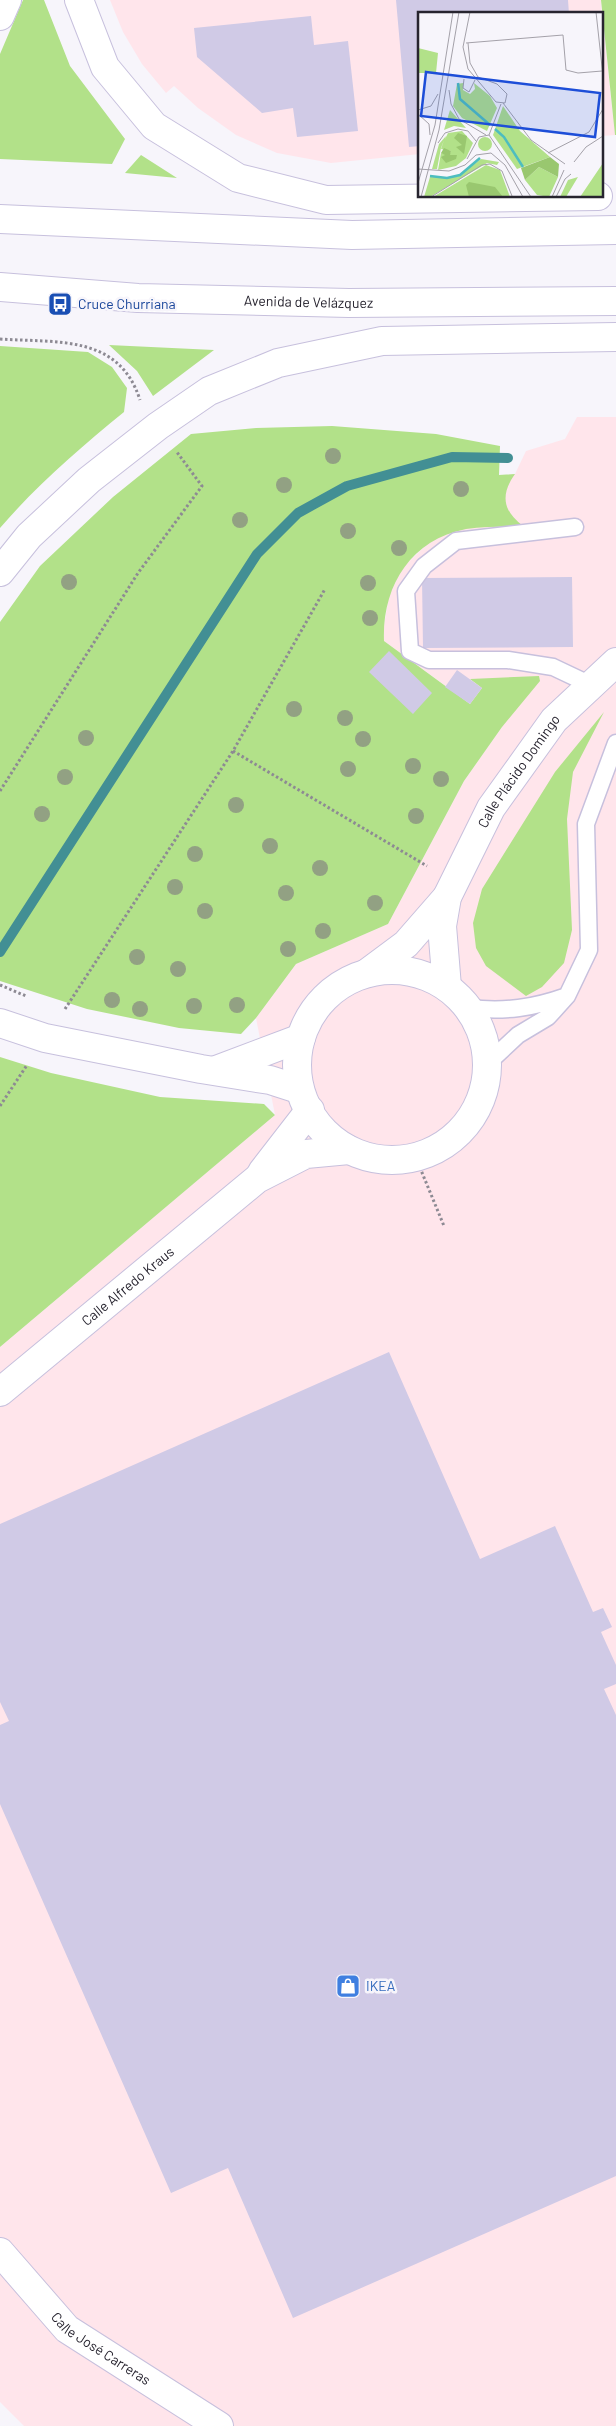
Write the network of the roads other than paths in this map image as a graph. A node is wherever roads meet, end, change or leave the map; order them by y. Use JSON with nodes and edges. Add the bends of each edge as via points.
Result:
{"nodes":[{"id":1,"x":8,"y":0,"type":"edge"},
{"id":2,"x":79,"y":0,"type":"edge"},
{"id":3,"x":0,"y":16,"type":"edge"},
{"id":4,"x":462,"y":198,"type":"edge"},
{"id":5,"x":0,"y":219,"type":"edge"},
{"id":6,"x":616,"y":230,"type":"edge"},
{"id":7,"x":0,"y":287,"type":"edge"},
{"id":8,"x":616,"y":301,"type":"edge"},
{"id":9,"x":616,"y":337,"type":"edge"},
{"id":10,"x":575,"y":527,"type":"dead end"},
{"id":11,"x":0,"y":572,"type":"edge"},
{"id":12,"x":616,"y":662,"type":"edge"},
{"id":13,"x":591,"y":685,"type":"junction"},
{"id":14,"x":616,"y":743,"type":"edge"},
{"id":15,"x":450,"y":890,"type":"junction"},
{"id":16,"x":366,"y":974,"type":"junction"},
{"id":17,"x":448,"y":987,"type":"junction"},
{"id":18,"x":567,"y":996,"type":"junction"},
{"id":19,"x":469,"y":1008,"type":"junction"},
{"id":20,"x":0,"y":1023,"type":"edge"},
{"id":21,"x":301,"y":1038,"type":"junction"},
{"id":22,"x":488,"y":1064,"type":"junction"},
{"id":23,"x":215,"y":1070,"type":"junction"},
{"id":24,"x":304,"y":1099,"type":"junction"},
{"id":25,"x":349,"y":1150,"type":"junction"},
{"id":26,"x":257,"y":1179,"type":"junction"},
{"id":27,"x":0,"y":1392,"type":"edge"},
{"id":28,"x":0,"y":2252,"type":"edge"},
{"id":29,"x":219,"y":2426,"type":"edge"}],
"edges":[{"from":1,"to":3,"type":"main road"},
{"from":2,"to":4,"type":"main road","via":[[105,66],[154,126],[238,178],[326,200]]},
{"from":5,"to":6,"type":"main road","via":[[352,236]]},
{"from":7,"to":8,"type":"main road","name":"Avenida de Velázquez","via":[[138,298],[349,303]]},
{"from":9,"to":11,"type":"main road","via":[[382,341],[278,363],[209,391],[158,426],[89,480],[29,536]]},
{"from":10,"to":13,"type":"lane","via":[[456,541],[424,566],[406,591],[406,626],[410,651],[429,660],[508,660],[553,667]]},
{"from":12,"to":13,"type":"main road","name":"Calle Plácido Domingo"},
{"from":13,"to":15,"type":"main road","name":"Calle Plácido Domingo","via":[[554,720],[491,808]]},
{"from":14,"to":18,"type":"lane","via":[[586,824],[588,950]]},
{"from":15,"to":16,"type":"main road","name":"Calle Plácido Domingo","via":[[406,944]]},
{"from":15,"to":17,"type":"main road","name":"Calle Plácido Domingo","via":[[442,926]]},
{"from":16,"to":17,"type":"main road","via":[[392,970],[421,974]]},
{"from":16,"to":21,"type":"main road","via":[[335,989],[314,1011]]},
{"from":17,"to":19,"type":"main road"},
{"from":18,"to":19,"type":"lane","via":[[536,1007]]},
{"from":18,"to":22,"type":"lane","via":[[548,1018],[518,1035]]},
{"from":19,"to":22,"type":"main road","via":[[483,1034]]},
{"from":20,"to":23,"type":"main road","via":[[45,1038]]},
{"from":21,"to":23,"type":"main road"},
{"from":21,"to":24,"type":"main road","via":[[295,1066]]},
{"from":22,"to":25,"type":"main road","via":[[484,1094],[470,1121],[449,1143],[422,1157],[396,1161],[369,1158]]},
{"from":23,"to":24,"type":"main road","via":[[270,1080]]},
{"from":24,"to":25,"type":"main road","via":[[322,1128]]},
{"from":24,"to":26,"type":"main road","name":"Calle Alfredo Kraus"},
{"from":25,"to":26,"type":"main road","name":"Calle Alfredo Kraus","via":[[306,1154]]},
{"from":26,"to":27,"type":"main road","name":"Calle Alfredo Kraus"},
{"from":28,"to":29,"type":"main road","name":"Calle José Carreras","via":[[67,2330]]}]}
